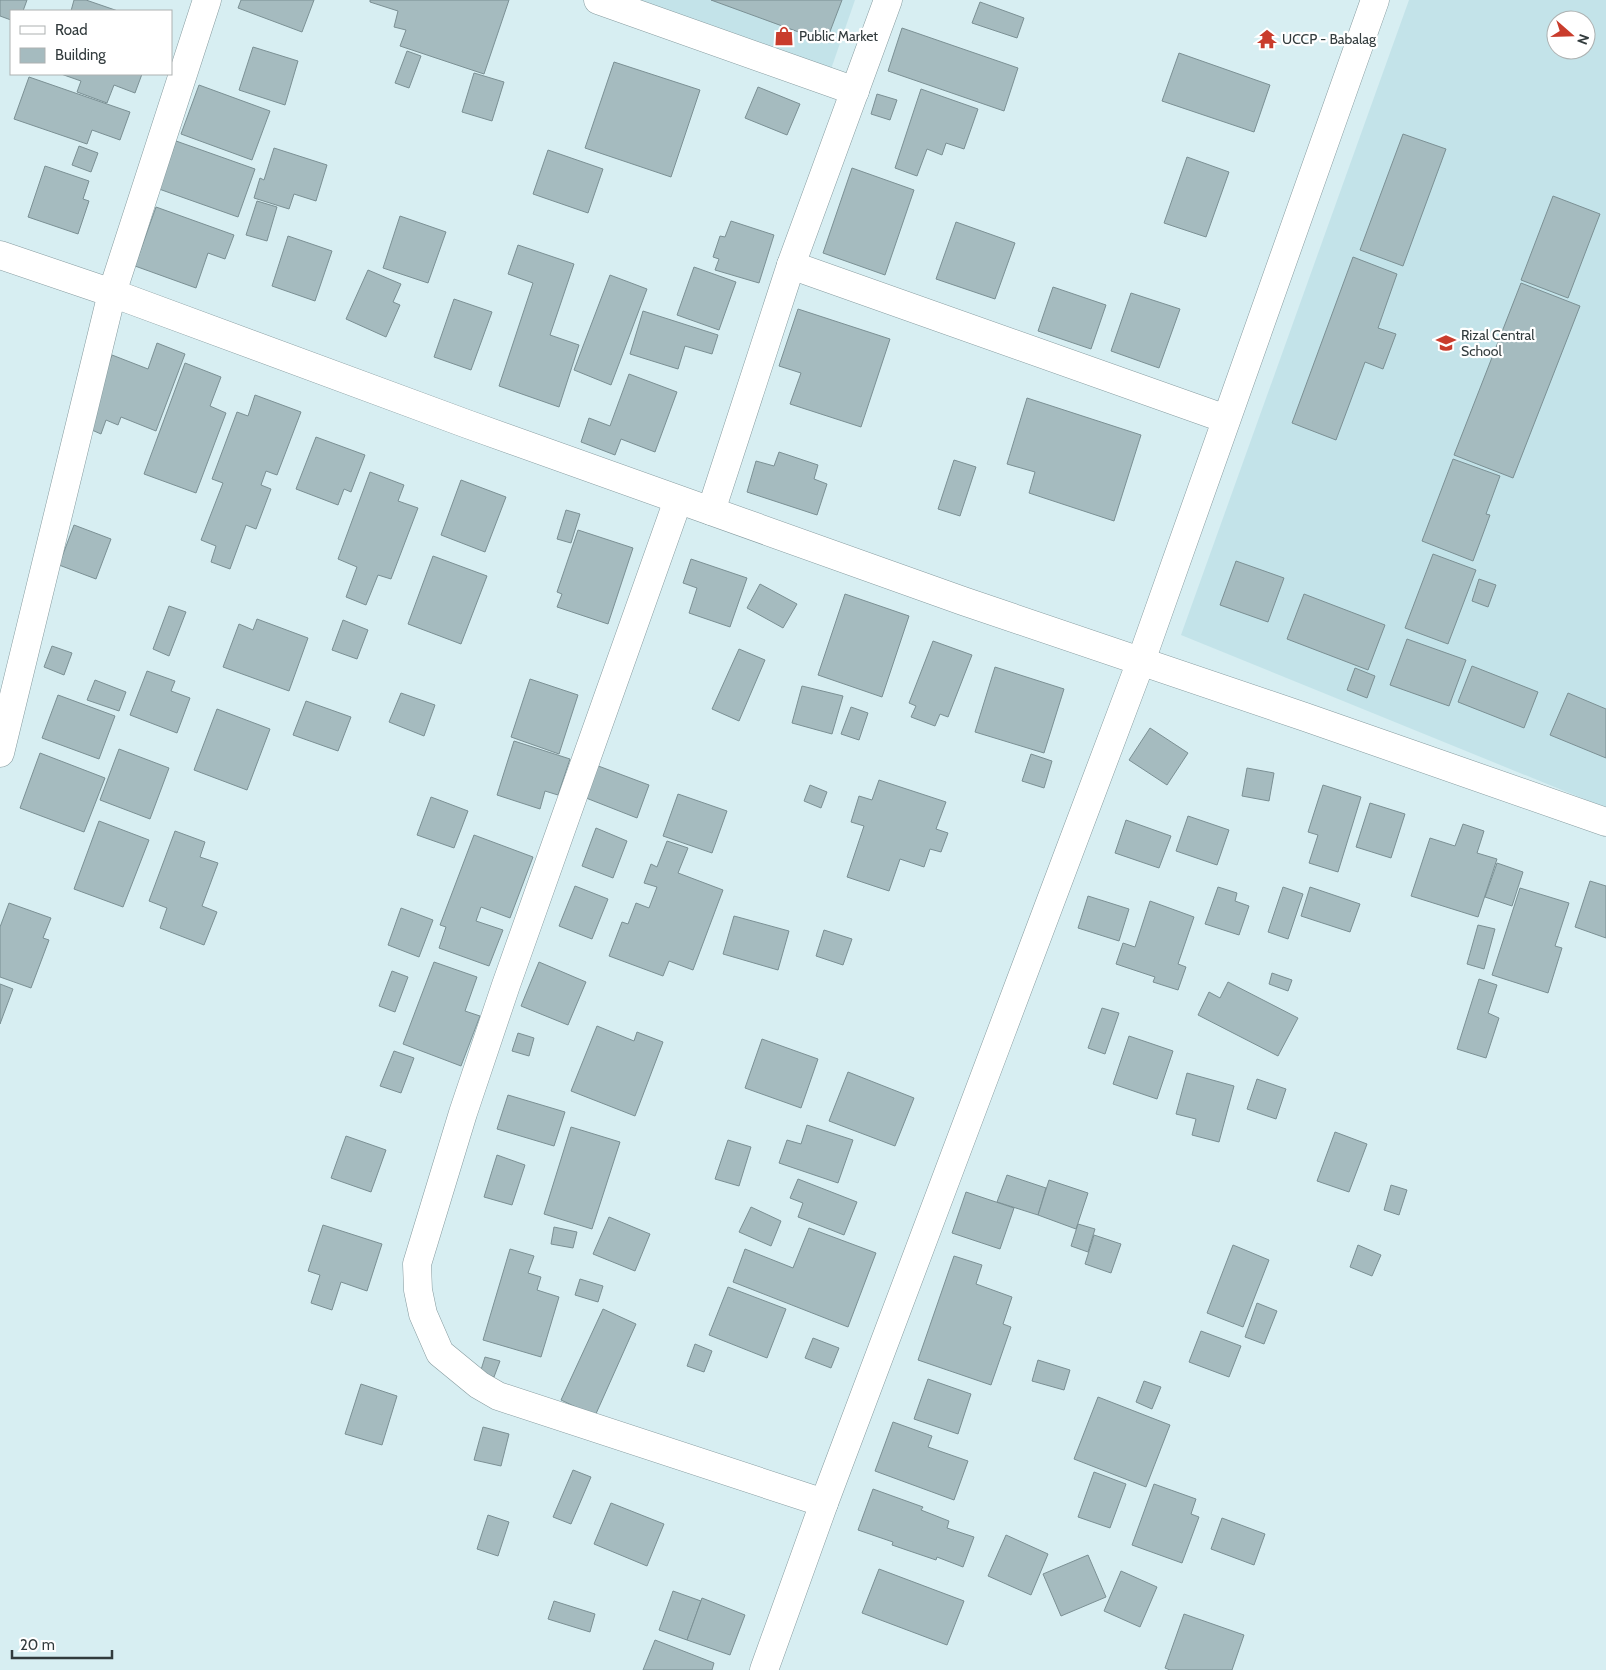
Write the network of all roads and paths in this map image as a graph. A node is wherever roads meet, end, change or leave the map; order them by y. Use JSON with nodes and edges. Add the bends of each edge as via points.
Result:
{"nodes":[{"id":1,"x":207,"y":0,"type":"edge"},
{"id":2,"x":598,"y":0,"type":"edge"},
{"id":3,"x":888,"y":0,"type":"edge"},
{"id":4,"x":1375,"y":0,"type":"edge"},
{"id":5,"x":855,"y":91,"type":"junction"},
{"id":6,"x":0,"y":255,"type":"edge"},
{"id":7,"x":791,"y":265,"type":"junction"},
{"id":8,"x":112,"y":293,"type":"junction"},
{"id":9,"x":1226,"y":419,"type":"junction"},
{"id":10,"x":678,"y":500,"type":"junction"},
{"id":11,"x":712,"y":511,"type":"junction"},
{"id":12,"x":1141,"y":661,"type":"junction"},
{"id":13,"x":0,"y":753,"type":"edge"},
{"id":14,"x":1606,"y":822,"type":"edge"},
{"id":15,"x":824,"y":1503,"type":"junction"},
{"id":16,"x":764,"y":1670,"type":"edge"}],
"edges":[{"from":1,"to":8,"type":"street"},
{"from":2,"to":5,"type":"street"},
{"from":3,"to":5,"type":"street"},
{"from":4,"to":9,"type":"street"},
{"from":5,"to":7,"type":"street"},
{"from":6,"to":8,"type":"street"},
{"from":7,"to":9,"type":"street"},
{"from":7,"to":11,"type":"street"},
{"from":8,"to":10,"type":"street"},
{"from":8,"to":13,"type":"street"},
{"from":9,"to":12,"type":"street"},
{"from":10,"to":11,"type":"street"},
{"from":10,"to":15,"type":"street","via":[[462,1113],[417,1264],[418,1290],[423,1314],[440,1353],[498,1396]]},
{"from":11,"to":12,"type":"street"},
{"from":12,"to":14,"type":"street"},
{"from":12,"to":15,"type":"street"},
{"from":15,"to":16,"type":"street"}]}
